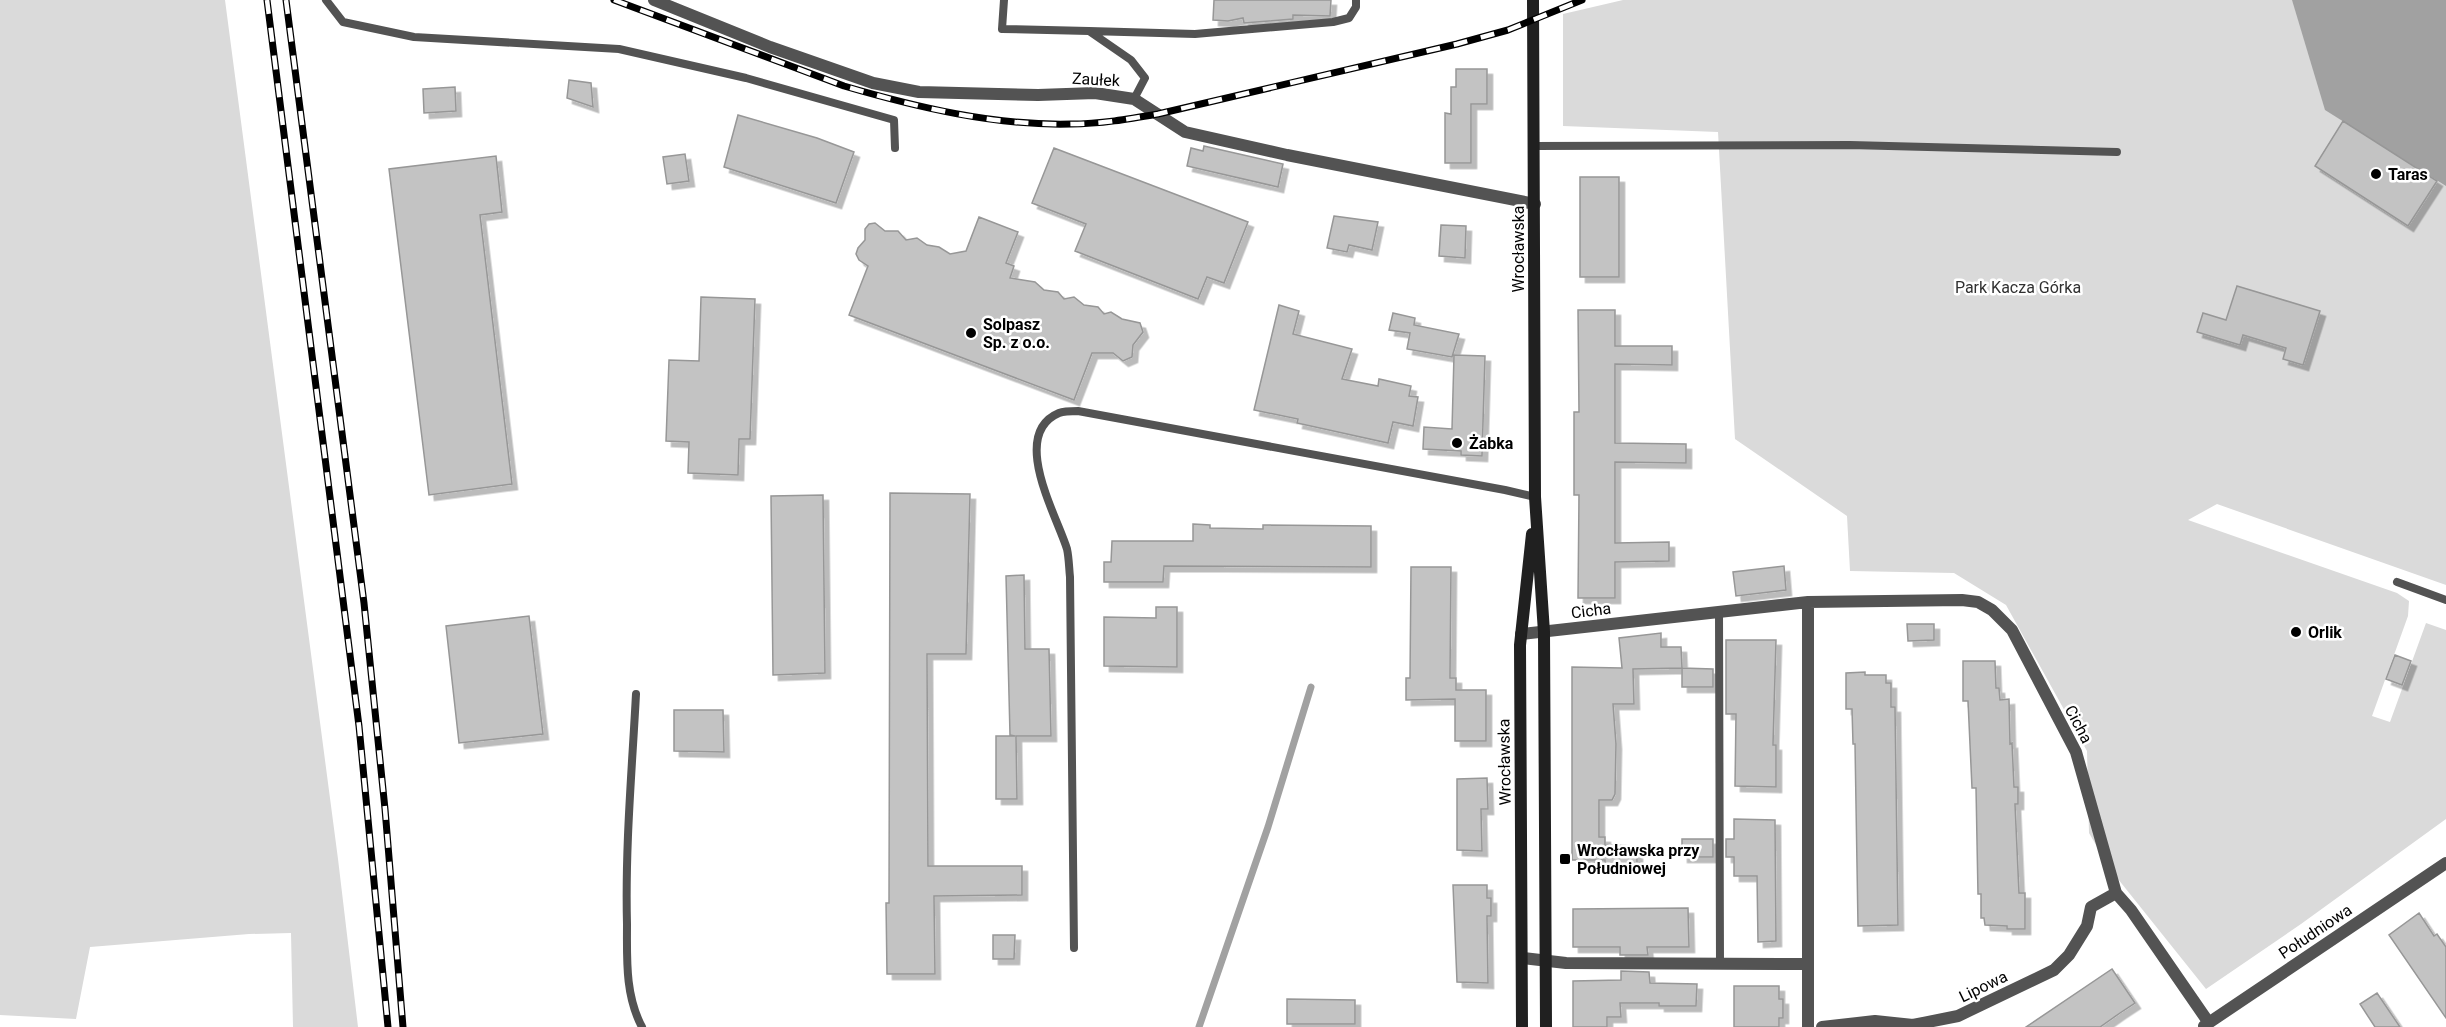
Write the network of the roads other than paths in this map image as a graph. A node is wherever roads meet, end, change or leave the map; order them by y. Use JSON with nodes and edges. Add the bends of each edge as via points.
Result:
{"nodes":[{"id":1,"x":326,"y":0,"type":"edge"},
{"id":2,"x":654,"y":0,"type":"edge"},
{"id":3,"x":1004,"y":0,"type":"edge"},
{"id":4,"x":1356,"y":0,"type":"edge"},
{"id":5,"x":1533,"y":0,"type":"edge"},
{"id":6,"x":1089,"y":31,"type":"junction"},
{"id":7,"x":1134,"y":99,"type":"junction"},
{"id":8,"x":1534,"y":146,"type":"junction"},
{"id":9,"x":895,"y":147,"type":"dead end"},
{"id":10,"x":2118,"y":152,"type":"dead end"},
{"id":11,"x":1534,"y":204,"type":"junction"},
{"id":12,"x":1535,"y":497,"type":"junction"},
{"id":13,"x":2397,"y":582,"type":"dead end"},
{"id":14,"x":2446,"y":600,"type":"edge"},
{"id":15,"x":1808,"y":602,"type":"junction"},
{"id":16,"x":1719,"y":612,"type":"junction"},
{"id":17,"x":1544,"y":632,"type":"junction"},
{"id":18,"x":1521,"y":634,"type":"junction"},
{"id":19,"x":636,"y":694,"type":"dead end"},
{"id":20,"x":2446,"y":862,"type":"edge"},
{"id":21,"x":2116,"y":892,"type":"junction"},
{"id":22,"x":1074,"y":948,"type":"dead end"},
{"id":23,"x":1523,"y":958,"type":"junction"},
{"id":24,"x":1544,"y":962,"type":"junction"},
{"id":25,"x":1720,"y":963,"type":"junction"},
{"id":26,"x":1808,"y":964,"type":"junction"},
{"id":27,"x":2206,"y":1025,"type":"edge"},
{"id":28,"x":642,"y":1027,"type":"edge"},
{"id":29,"x":1522,"y":1027,"type":"edge"},
{"id":30,"x":1546,"y":1027,"type":"edge"},
{"id":31,"x":1808,"y":1027,"type":"edge"},
{"id":32,"x":1822,"y":1027,"type":"edge"}],
"edges":[{"from":1,"to":9,"type":"lane","via":[[343,22],[414,37],[619,49],[746,78],[894,120]]},
{"from":2,"to":7,"type":"street","name":"Zaułek","via":[[873,83],[919,92],[1095,93]]},
{"from":3,"to":6,"type":"lane","via":[[1002,29]]},
{"from":4,"to":6,"type":"lane","via":[[1350,18],[1333,22],[1195,34]]},
{"from":5,"to":8,"type":"street","name":"Wrocławska"},
{"from":6,"to":7,"type":"lane","via":[[1131,60],[1145,78]]},
{"from":7,"to":11,"type":"street","name":"Zaułek","via":[[1185,132]]},
{"from":8,"to":10,"type":"lane","via":[[1850,145]]},
{"from":8,"to":11,"type":"street","name":"Wrocławska"},
{"from":11,"to":12,"type":"street","name":"Wrocławska"},
{"from":12,"to":17,"type":"street","name":"Wrocławska"},
{"from":12,"to":18,"type":"street","name":"Wrocławska"},
{"from":12,"to":22,"type":"lane","via":[[1078,411],[1059,413],[1042,427],[1036,446],[1038,471],[1067,552],[1070,577]]},
{"from":13,"to":14,"type":"lane"},
{"from":15,"to":16,"type":"street","name":"Cicha"},
{"from":15,"to":21,"type":"street","name":"Cicha","via":[[1962,600],[1978,602],[1992,610],[2012,630],[2076,752]]},
{"from":15,"to":26,"type":"street"},
{"from":16,"to":17,"type":"street","name":"Cicha"},
{"from":16,"to":25,"type":"lane"},
{"from":17,"to":18,"type":"street","name":"Cicha"},
{"from":17,"to":24,"type":"street","name":"Wrocławska"},
{"from":18,"to":23,"type":"street","name":"Wrocławska"},
{"from":19,"to":28,"type":"lane","via":[[626,880],[629,989],[633,1010]]},
{"from":20,"to":27,"type":"street","name":"Południowa"},
{"from":21,"to":27,"type":"street","name":"Cicha"},
{"from":21,"to":32,"type":"street","name":"Lipowa","via":[[2091,907],[2087,926],[2054,970],[1958,1016],[1913,1025],[1875,1021]]},
{"from":23,"to":24,"type":"street"},
{"from":23,"to":29,"type":"street","name":"Wrocławska"},
{"from":24,"to":25,"type":"street"},
{"from":24,"to":30,"type":"street","name":"Wrocławska"},
{"from":25,"to":26,"type":"street"},
{"from":26,"to":31,"type":"street"}]}
